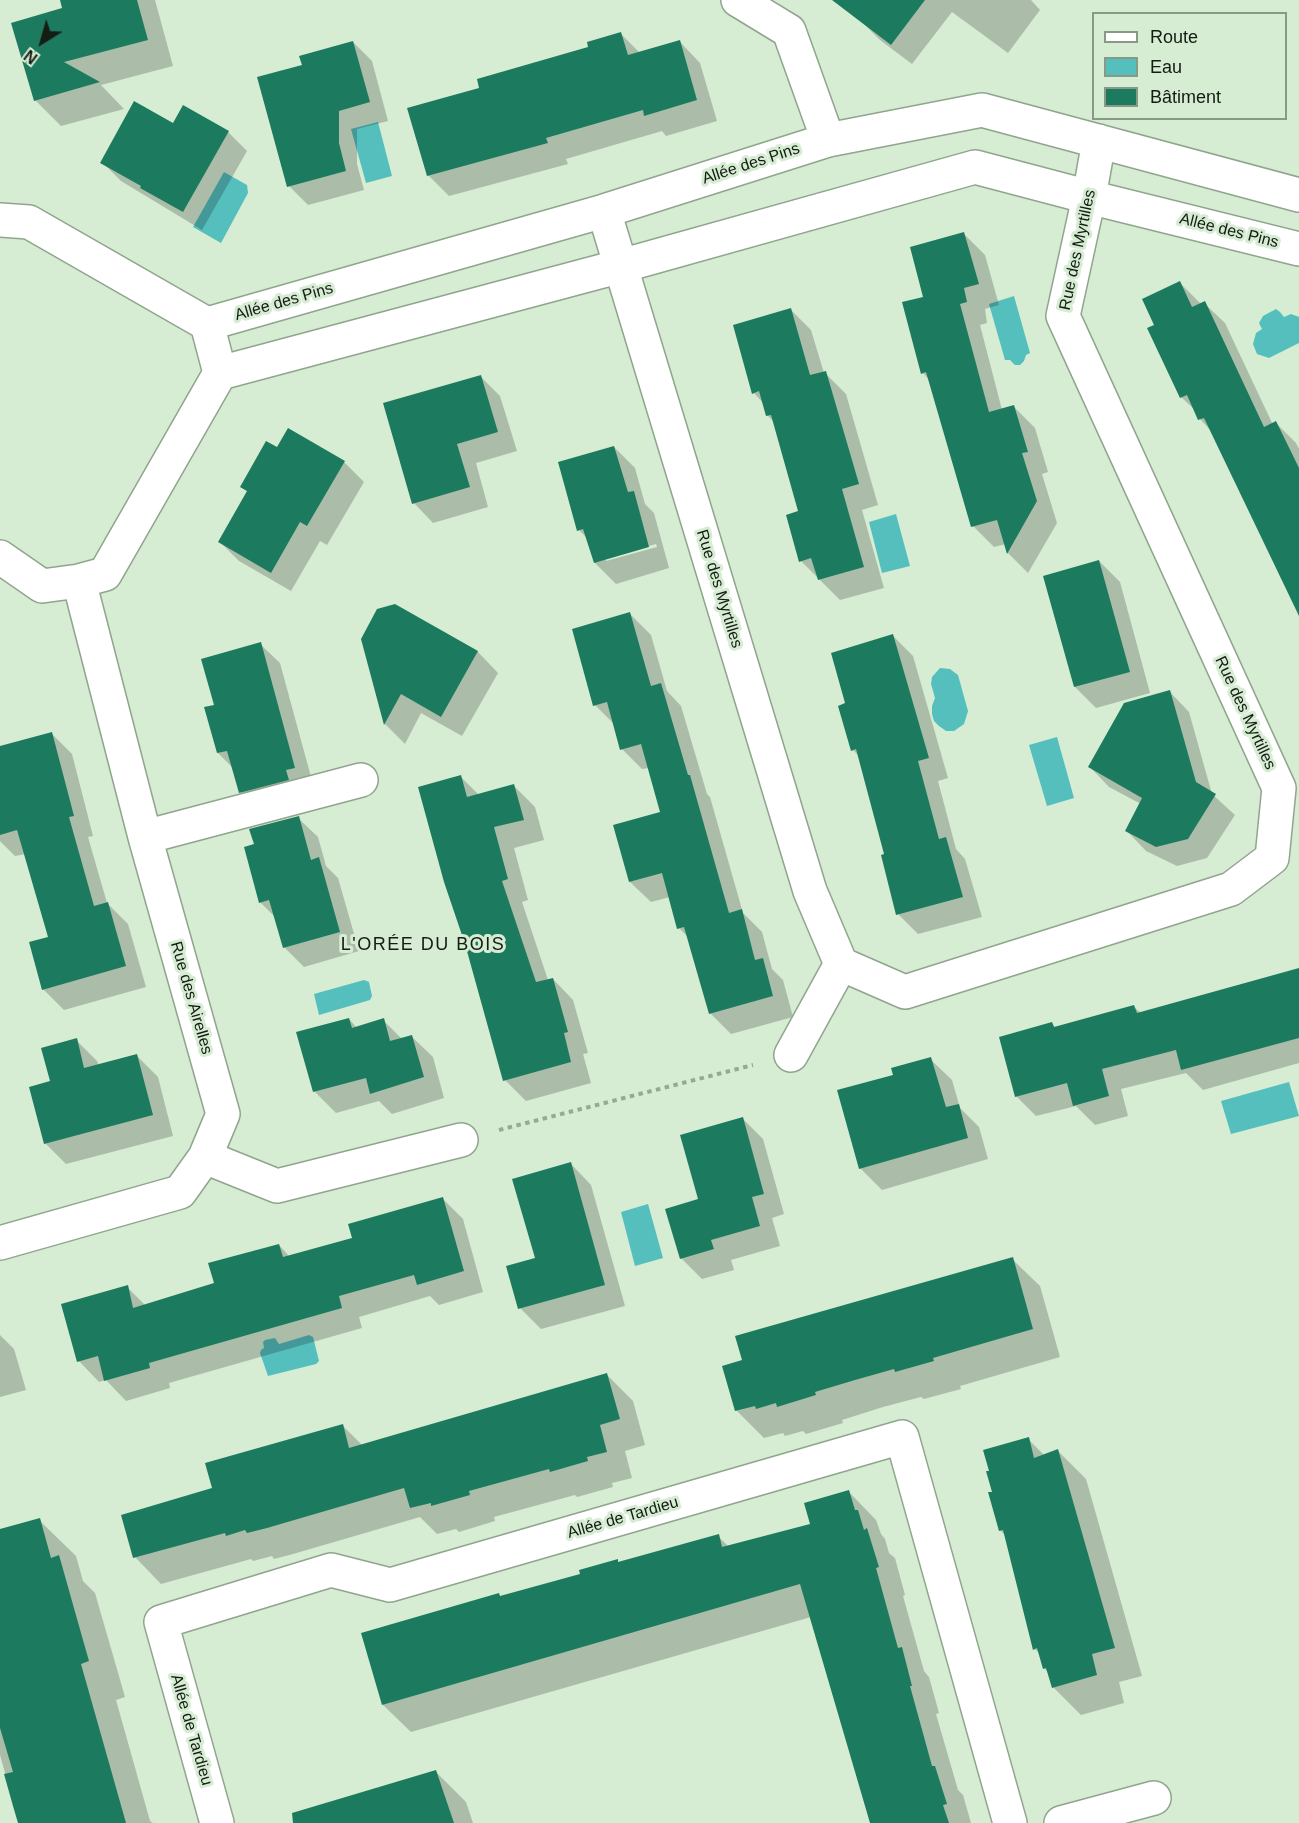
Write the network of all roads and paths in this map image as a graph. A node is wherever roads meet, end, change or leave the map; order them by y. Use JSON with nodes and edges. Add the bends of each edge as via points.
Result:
{"nodes":[{"id":1,"x":738,"y":0,"type":"edge"},
{"id":2,"x":828,"y":140,"type":"junction"},
{"id":3,"x":1099,"y":141,"type":"junction"},
{"id":4,"x":1299,"y":195,"type":"edge"},
{"id":5,"x":1089,"y":197,"type":"junction"},
{"id":6,"x":604,"y":211,"type":"junction"},
{"id":7,"x":0,"y":220,"type":"edge"},
{"id":8,"x":1299,"y":249,"type":"edge"},
{"id":9,"x":621,"y":266,"type":"junction"},
{"id":10,"x":207,"y":324,"type":"junction"},
{"id":11,"x":220,"y":373,"type":"junction"},
{"id":12,"x":0,"y":557,"type":"edge"},
{"id":13,"x":79,"y":581,"type":"junction"},
{"id":14,"x":360,"y":780,"type":"dead end"},
{"id":15,"x":145,"y":837,"type":"junction"},
{"id":16,"x":841,"y":964,"type":"junction"},
{"id":17,"x":791,"y":1055,"type":"joint"},
{"id":18,"x":461,"y":1140,"type":"joint"},
{"id":19,"x":205,"y":1157,"type":"junction"},
{"id":20,"x":0,"y":1243,"type":"edge"},
{"id":21,"x":1154,"y":1798,"type":"dead end"},
{"id":22,"x":217,"y":1823,"type":"edge"},
{"id":23,"x":1010,"y":1823,"type":"edge"},
{"id":24,"x":1061,"y":1823,"type":"edge"}],
"edges":[{"from":1,"to":2,"type":"street","via":[[789,31]]},
{"from":2,"to":3,"type":"street","name":"Allée des Pins","via":[[982,110]]},
{"from":2,"to":6,"type":"street","name":"Allée des Pins"},
{"from":3,"to":4,"type":"street","name":"Allée des Pins"},
{"from":3,"to":5,"type":"street","name":"Rue des Myrtilles"},
{"from":5,"to":8,"type":"street","name":"Allée des Pins"},
{"from":5,"to":9,"type":"street","name":"Allée des Pins","via":[[975,167]]},
{"from":5,"to":16,"type":"street","name":"Rue des Myrtilles","via":[[1063,316],[1279,788],[1272,858],[1231,889],[905,992]]},
{"from":6,"to":9,"type":"street","name":"Rue des Myrtilles"},
{"from":6,"to":10,"type":"street","name":"Allée des Pins"},
{"from":7,"to":10,"type":"street","via":[[29,222]]},
{"from":9,"to":11,"type":"street","name":"Allée des Pins"},
{"from":9,"to":16,"type":"street","name":"Rue des Myrtilles","via":[[810,891]]},
{"from":10,"to":11,"type":"street"},
{"from":11,"to":13,"type":"street","via":[[105,574]]},
{"from":12,"to":13,"type":"street","via":[[42,586]]},
{"from":13,"to":15,"type":"street","name":"Rue des Airelles"},
{"from":14,"to":15,"type":"street"},
{"from":15,"to":19,"type":"street","name":"Rue des Airelles","via":[[223,1114]]},
{"from":16,"to":17,"type":"street"},
{"from":17,"to":18,"type":"path"},
{"from":18,"to":19,"type":"street","via":[[277,1186]]},
{"from":19,"to":20,"type":"street","name":"Rue des Airelles","via":[[180,1192]]},
{"from":21,"to":24,"type":"street"},
{"from":22,"to":23,"type":"street","name":"Allée de Tardieu","via":[[161,1622],[331,1570],[390,1585],[902,1437]]}]}
